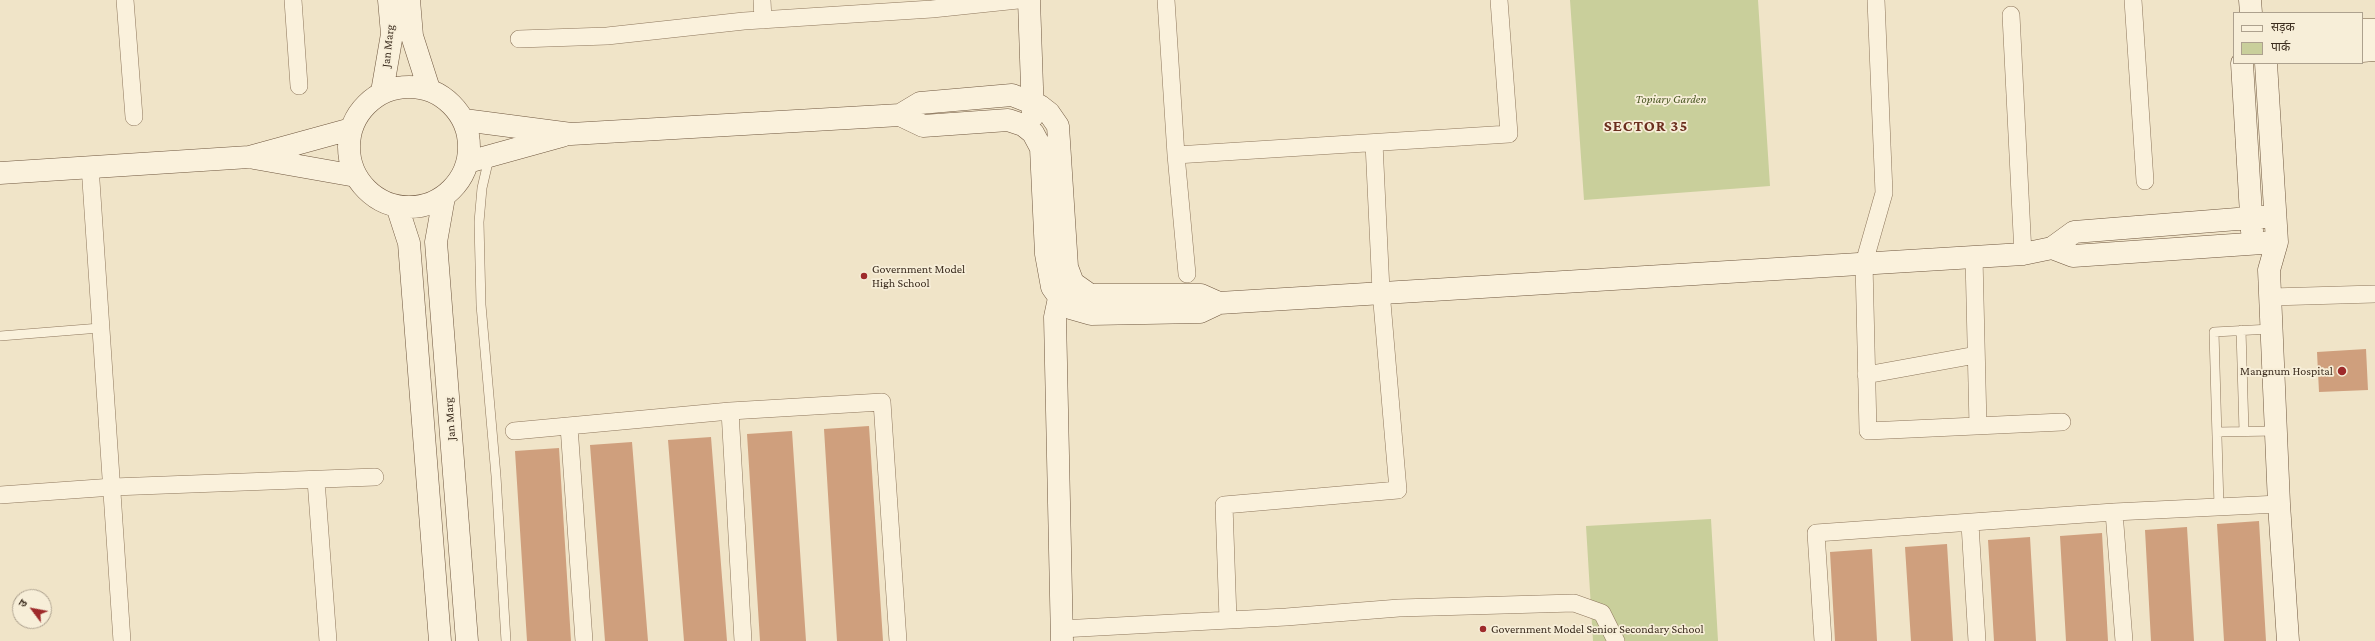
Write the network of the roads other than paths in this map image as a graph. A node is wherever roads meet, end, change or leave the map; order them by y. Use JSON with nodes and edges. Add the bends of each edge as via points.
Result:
{"nodes":[{"id":1,"x":125,"y":0,"type":"edge"},
{"id":2,"x":293,"y":0,"type":"edge"},
{"id":3,"x":389,"y":0,"type":"edge"},
{"id":4,"x":410,"y":0,"type":"edge"},
{"id":5,"x":762,"y":0,"type":"edge"},
{"id":6,"x":1018,"y":0,"type":"edge"},
{"id":7,"x":1029,"y":0,"type":"edge"},
{"id":8,"x":1166,"y":0,"type":"edge"},
{"id":9,"x":1499,"y":0,"type":"edge"},
{"id":10,"x":1876,"y":0,"type":"edge"},
{"id":11,"x":2133,"y":0,"type":"edge"},
{"id":12,"x":2250,"y":0,"type":"edge"},
{"id":13,"x":2251,"y":12,"type":"edge"},
{"id":14,"x":2011,"y":15,"type":"dead end"},
{"id":15,"x":763,"y":20,"type":"junction"},
{"id":16,"x":2363,"y":30,"type":"edge"},
{"id":17,"x":2375,"y":30,"type":"edge"},
{"id":18,"x":519,"y":39,"type":"dead end"},
{"id":19,"x":2375,"y":50,"type":"edge"},
{"id":20,"x":2363,"y":51,"type":"edge"},
{"id":21,"x":2242,"y":64,"type":"edge"},
{"id":22,"x":2266,"y":64,"type":"edge"},
{"id":23,"x":298,"y":86,"type":"dead end"},
{"id":24,"x":429,"y":89,"type":"junction"},
{"id":25,"x":382,"y":92,"type":"junction"},
{"id":26,"x":1033,"y":103,"type":"junction"},
{"id":27,"x":900,"y":115,"type":"junction"},
{"id":28,"x":134,"y":117,"type":"dead end"},
{"id":29,"x":464,"y":120,"type":"junction"},
{"id":30,"x":350,"y":130,"type":"junction"},
{"id":31,"x":1033,"y":133,"type":"junction"},
{"id":32,"x":571,"y":134,"type":"junction"},
{"id":33,"x":1374,"y":143,"type":"junction"},
{"id":34,"x":1176,"y":155,"type":"junction"},
{"id":35,"x":490,"y":156,"type":"junction"},
{"id":36,"x":249,"y":157,"type":"junction"},
{"id":37,"x":468,"y":162,"type":"junction"},
{"id":38,"x":90,"y":166,"type":"junction"},
{"id":39,"x":0,"y":173,"type":"edge"},
{"id":40,"x":356,"y":176,"type":"junction"},
{"id":41,"x":2145,"y":181,"type":"dead end"},
{"id":42,"x":444,"y":197,"type":"junction"},
{"id":43,"x":397,"y":206,"type":"junction"},
{"id":44,"x":2275,"y":216,"type":"junction"},
{"id":45,"x":2251,"y":218,"type":"junction"},
{"id":46,"x":2277,"y":242,"type":"junction"},
{"id":47,"x":2254,"y":244,"type":"junction"},
{"id":48,"x":2052,"y":248,"type":"junction"},
{"id":49,"x":2023,"y":254,"type":"junction"},
{"id":50,"x":1974,"y":257,"type":"junction"},
{"id":51,"x":1864,"y":263,"type":"junction"},
{"id":52,"x":2269,"y":270,"type":"junction"},
{"id":53,"x":1187,"y":274,"type":"dead end"},
{"id":54,"x":1066,"y":290,"type":"junction"},
{"id":55,"x":1381,"y":292,"type":"junction"},
{"id":56,"x":2375,"y":294,"type":"edge"},
{"id":57,"x":2271,"y":297,"type":"junction"},
{"id":58,"x":100,"y":328,"type":"junction"},
{"id":59,"x":2272,"y":328,"type":"junction"},
{"id":60,"x":2241,"y":330,"type":"junction"},
{"id":61,"x":0,"y":336,"type":"edge"},
{"id":62,"x":1976,"y":355,"type":"junction"},
{"id":63,"x":1866,"y":375,"type":"junction"},
{"id":64,"x":730,"y":411,"type":"junction"},
{"id":65,"x":2062,"y":422,"type":"dead end"},
{"id":66,"x":569,"y":426,"type":"junction"},
{"id":67,"x":1978,"y":426,"type":"junction"},
{"id":68,"x":514,"y":431,"type":"dead end"},
{"id":69,"x":2244,"y":431,"type":"junction"},
{"id":70,"x":2276,"y":431,"type":"junction"},
{"id":71,"x":2217,"y":432,"type":"junction"},
{"id":72,"x":375,"y":477,"type":"dead end"},
{"id":73,"x":316,"y":480,"type":"junction"},
{"id":74,"x":113,"y":487,"type":"junction"},
{"id":75,"x":0,"y":495,"type":"edge"},
{"id":76,"x":2279,"y":504,"type":"junction"},
{"id":77,"x":2219,"y":507,"type":"junction"},
{"id":78,"x":2114,"y":512,"type":"junction"},
{"id":79,"x":1970,"y":524,"type":"junction"},
{"id":80,"x":1228,"y":620,"type":"junction"},
{"id":81,"x":1062,"y":635,"type":"edge"},
{"id":82,"x":122,"y":641,"type":"edge"},
{"id":83,"x":328,"y":641,"type":"edge"},
{"id":84,"x":440,"y":641,"type":"edge"},
{"id":85,"x":468,"y":641,"type":"edge"},
{"id":86,"x":506,"y":641,"type":"edge"},
{"id":87,"x":584,"y":641,"type":"edge"},
{"id":88,"x":743,"y":641,"type":"edge"},
{"id":89,"x":898,"y":641,"type":"edge"},
{"id":90,"x":1616,"y":641,"type":"edge"},
{"id":91,"x":1823,"y":641,"type":"edge"},
{"id":92,"x":1977,"y":641,"type":"edge"},
{"id":93,"x":2124,"y":641,"type":"edge"},
{"id":94,"x":2288,"y":641,"type":"edge"}],
"edges":[{"from":1,"to":28,"type":"street"},
{"from":2,"to":23,"type":"street"},
{"from":3,"to":25,"type":"street","name":"Jan Marg","via":[[392,34]]},
{"from":4,"to":24,"type":"street","name":"Jan Marg","via":[[412,36]]},
{"from":5,"to":15,"type":"street"},
{"from":6,"to":15,"type":"street","via":[[932,9]]},
{"from":7,"to":26,"type":"street"},
{"from":8,"to":34,"type":"street"},
{"from":9,"to":33,"type":"street","via":[[1510,134]]},
{"from":10,"to":51,"type":"street","via":[[1884,193]]},
{"from":11,"to":41,"type":"street"},
{"from":12,"to":13,"type":"street"},
{"from":14,"to":49,"type":"street"},
{"from":15,"to":18,"type":"street","via":[[607,36]]},
{"from":16,"to":17,"type":"street"},
{"from":19,"to":20,"type":"street"},
{"from":21,"to":45,"type":"street"},
{"from":22,"to":44,"type":"street"},
{"from":24,"to":25,"type":"street","via":[[403,86]]},
{"from":24,"to":29,"type":"street","via":[[456,107]]},
{"from":25,"to":30,"type":"street","via":[[362,108]]},
{"from":26,"to":27,"type":"street","via":[[1012,95],[920,103]]},
{"from":26,"to":31,"type":"street"},
{"from":26,"to":54,"type":"street","via":[[1049,113],[1058,126],[1067,267]]},
{"from":27,"to":31,"type":"street","via":[[923,126],[1008,120],[1023,125]]},
{"from":27,"to":32,"type":"street"},
{"from":29,"to":32,"type":"street"},
{"from":29,"to":37,"type":"street","via":[[470,140]]},
{"from":30,"to":36,"type":"street"},
{"from":30,"to":40,"type":"street","via":[[348,154]]},
{"from":31,"to":54,"type":"street","via":[[1041,148],[1049,275]]},
{"from":32,"to":35,"type":"street"},
{"from":33,"to":34,"type":"street"},
{"from":33,"to":55,"type":"street"},
{"from":34,"to":53,"type":"street"},
{"from":35,"to":37,"type":"street"},
{"from":35,"to":86,"type":"lane","via":[[482,188],[479,222],[481,305],[495,461]]},
{"from":36,"to":38,"type":"street"},
{"from":36,"to":40,"type":"street"},
{"from":37,"to":42,"type":"street","via":[[457,185]]},
{"from":38,"to":39,"type":"street"},
{"from":38,"to":58,"type":"street"},
{"from":40,"to":43,"type":"street","via":[[371,195],[384,203]]},
{"from":42,"to":43,"type":"street","via":[[416,208]]},
{"from":42,"to":85,"type":"street","name":"Jan Marg","via":[[436,242]]},
{"from":43,"to":84,"type":"street","via":[[409,243]]},
{"from":44,"to":45,"type":"street"},
{"from":44,"to":46,"type":"street"},
{"from":45,"to":47,"type":"street"},
{"from":45,"to":48,"type":"street","via":[[2074,232]]},
{"from":46,"to":47,"type":"street"},
{"from":46,"to":52,"type":"street"},
{"from":47,"to":48,"type":"street","via":[[2073,256]]},
{"from":47,"to":52,"type":"street"},
{"from":48,"to":49,"type":"street"},
{"from":49,"to":50,"type":"street"},
{"from":50,"to":51,"type":"street"},
{"from":50,"to":62,"type":"street"},
{"from":51,"to":55,"type":"street"},
{"from":51,"to":63,"type":"street"},
{"from":52,"to":57,"type":"street"},
{"from":54,"to":55,"type":"street","via":[[1076,311],[1090,314],[1200,312],[1219,303]]},
{"from":54,"to":81,"type":"street","via":[[1055,317]]},
{"from":55,"to":80,"type":"street","via":[[1398,490],[1224,505]]},
{"from":56,"to":57,"type":"street"},
{"from":57,"to":59,"type":"street"},
{"from":58,"to":61,"type":"lane"},
{"from":58,"to":74,"type":"street"},
{"from":59,"to":60,"type":"lane"},
{"from":59,"to":70,"type":"street"},
{"from":60,"to":69,"type":"lane"},
{"from":60,"to":71,"type":"lane","via":[[2214,332]]},
{"from":62,"to":63,"type":"street"},
{"from":62,"to":67,"type":"street"},
{"from":63,"to":67,"type":"street","via":[[1868,431]]},
{"from":64,"to":66,"type":"street"},
{"from":64,"to":88,"type":"street"},
{"from":64,"to":89,"type":"street","via":[[882,402]]},
{"from":65,"to":67,"type":"street"},
{"from":66,"to":68,"type":"street"},
{"from":66,"to":87,"type":"street"},
{"from":69,"to":70,"type":"lane"},
{"from":69,"to":71,"type":"lane"},
{"from":70,"to":76,"type":"street"},
{"from":71,"to":77,"type":"lane"},
{"from":72,"to":73,"type":"street"},
{"from":73,"to":74,"type":"street"},
{"from":73,"to":83,"type":"street"},
{"from":74,"to":75,"type":"street"},
{"from":74,"to":82,"type":"street"},
{"from":76,"to":77,"type":"street"},
{"from":76,"to":94,"type":"street"},
{"from":77,"to":78,"type":"street"},
{"from":78,"to":79,"type":"street"},
{"from":78,"to":93,"type":"street"},
{"from":79,"to":91,"type":"street","via":[[1816,533]]},
{"from":79,"to":92,"type":"street"},
{"from":80,"to":81,"type":"street"},
{"from":80,"to":90,"type":"street","via":[[1399,608],[1574,603],[1602,613]]}]}
